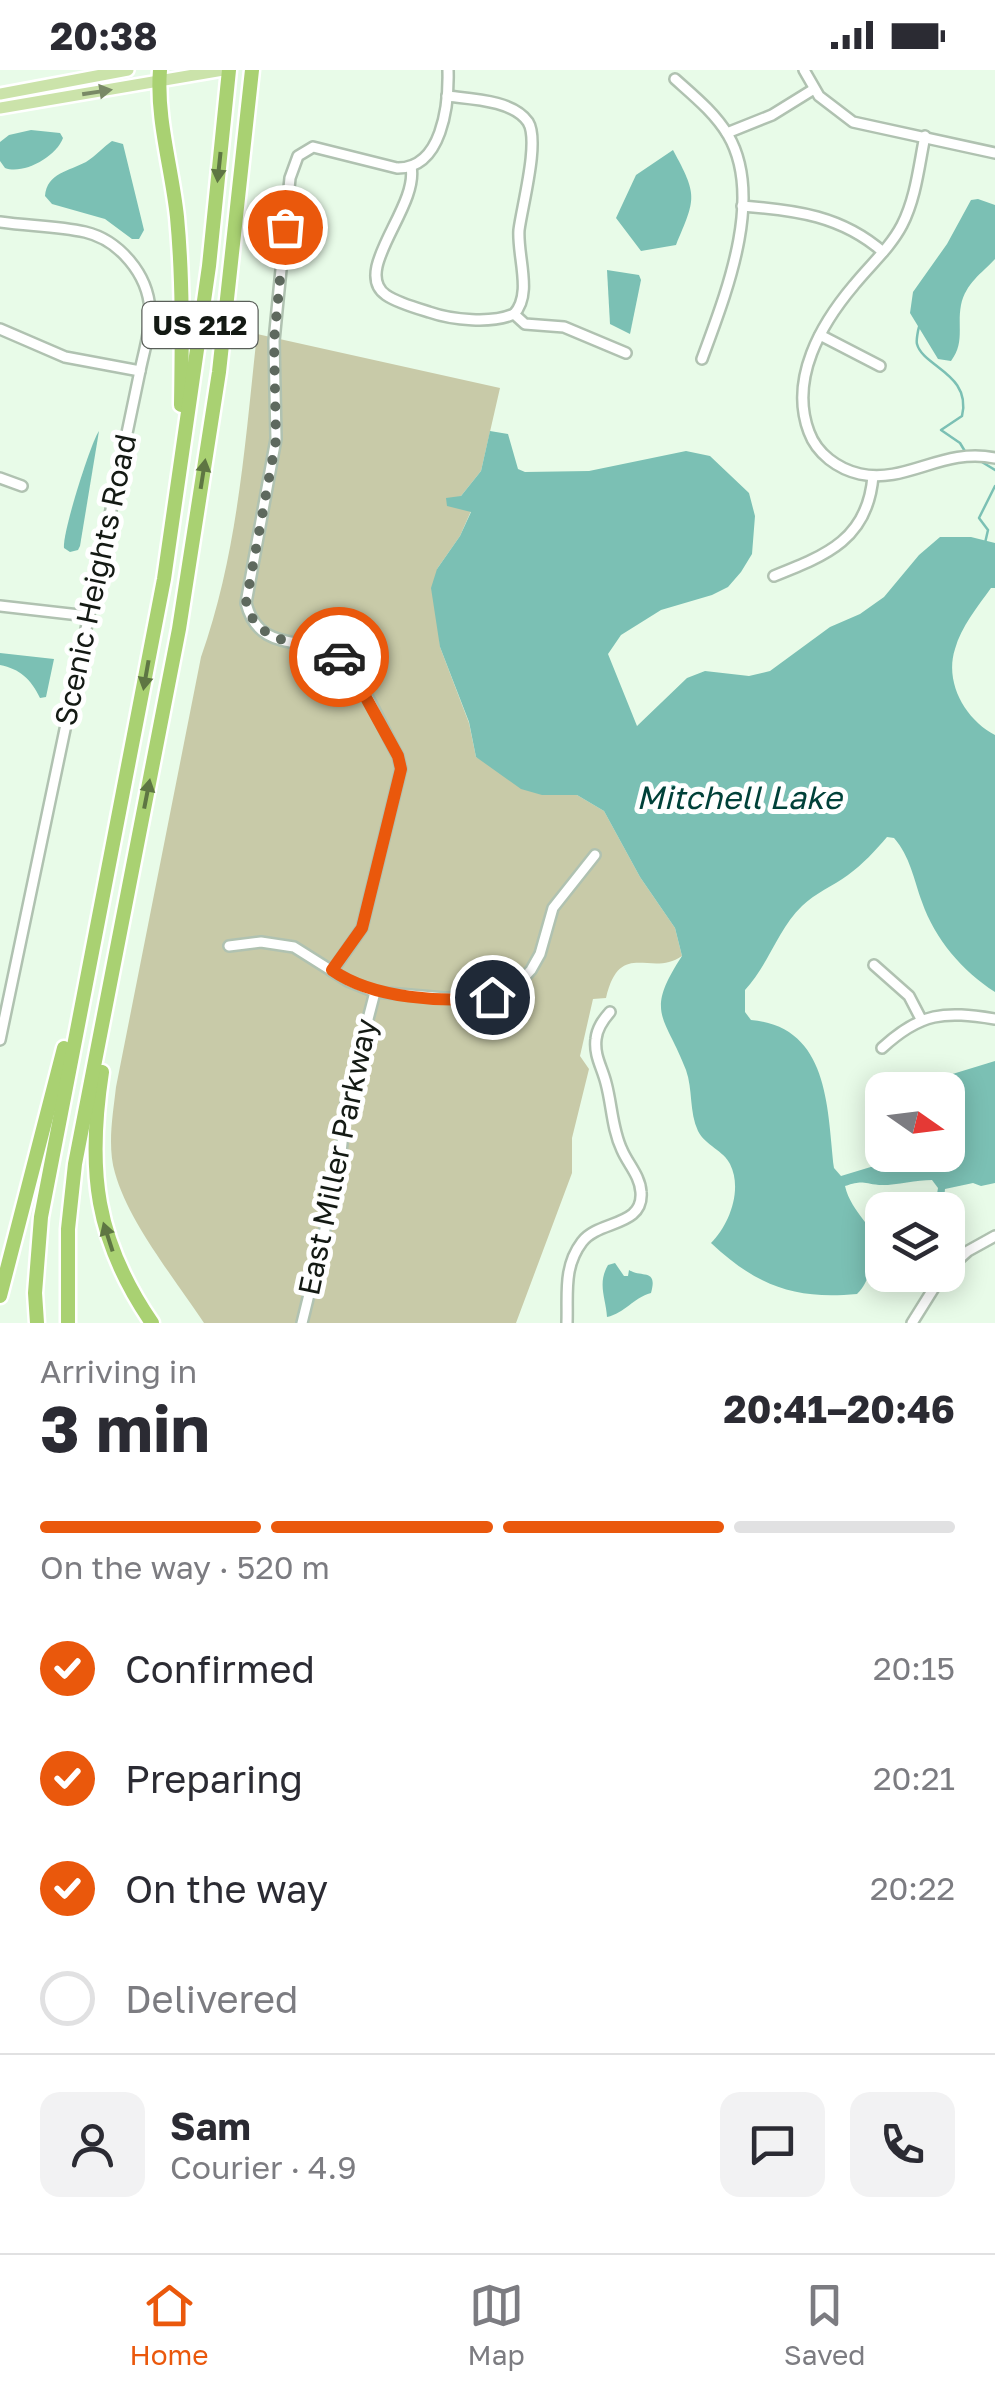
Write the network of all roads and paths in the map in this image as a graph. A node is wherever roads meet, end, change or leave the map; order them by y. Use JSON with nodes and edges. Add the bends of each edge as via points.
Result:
{"nodes":[{"id":1,"x":128,"y":70,"type":"edge"},
{"id":2,"x":226,"y":70,"type":"edge"},
{"id":3,"x":256,"y":70,"type":"edge"},
{"id":4,"x":448,"y":70,"type":"edge"},
{"id":5,"x":804,"y":70,"type":"edge"},
{"id":6,"x":160,"y":76,"type":"edge"},
{"id":7,"x":675,"y":78,"type":"dead end"},
{"id":8,"x":814,"y":89,"type":"junction"},
{"id":9,"x":0,"y":94,"type":"edge"},
{"id":10,"x":447,"y":96,"type":"junction"},
{"id":11,"x":0,"y":108,"type":"edge"},
{"id":12,"x":727,"y":132,"type":"junction"},
{"id":13,"x":925,"y":136,"type":"junction"},
{"id":14,"x":995,"y":153,"type":"edge"},
{"id":15,"x":411,"y":168,"type":"junction"},
{"id":16,"x":742,"y":206,"type":"junction"},
{"id":17,"x":0,"y":222,"type":"edge"},
{"id":18,"x":883,"y":252,"type":"junction"},
{"id":19,"x":514,"y":314,"type":"junction"},
{"id":20,"x":0,"y":328,"type":"edge"},
{"id":21,"x":820,"y":335,"type":"junction"},
{"id":22,"x":626,"y":353,"type":"dead end"},
{"id":23,"x":702,"y":359,"type":"dead end"},
{"id":24,"x":880,"y":366,"type":"dead end"},
{"id":25,"x":140,"y":371,"type":"junction"},
{"id":26,"x":995,"y":458,"type":"edge"},
{"id":27,"x":873,"y":476,"type":"junction"},
{"id":28,"x":0,"y":478,"type":"edge"},
{"id":29,"x":22,"y":486,"type":"dead end"},
{"id":30,"x":774,"y":576,"type":"dead end"},
{"id":31,"x":164,"y":580,"type":"junction"},
{"id":32,"x":0,"y":606,"type":"edge"},
{"id":33,"x":88,"y":616,"type":"junction"},
{"id":34,"x":595,"y":855,"type":"dead end"},
{"id":35,"x":105,"y":888,"type":"junction"},
{"id":36,"x":129,"y":890,"type":"junction"},
{"id":37,"x":229,"y":946,"type":"dead end"},
{"id":38,"x":874,"y":965,"type":"dead end"},
{"id":39,"x":332,"y":970,"type":"junction"},
{"id":40,"x":374,"y":992,"type":"junction"},
{"id":41,"x":610,"y":1012,"type":"dead end"},
{"id":42,"x":921,"y":1019,"type":"junction"},
{"id":43,"x":995,"y":1019,"type":"edge"},
{"id":44,"x":0,"y":1040,"type":"edge"},
{"id":45,"x":882,"y":1048,"type":"dead end"},
{"id":46,"x":995,"y":1236,"type":"edge"},
{"id":47,"x":965,"y":1255,"type":"edge"},
{"id":48,"x":931,"y":1292,"type":"edge"},
{"id":49,"x":0,"y":1296,"type":"edge"},
{"id":50,"x":37,"y":1323,"type":"edge"},
{"id":51,"x":68,"y":1323,"type":"edge"},
{"id":52,"x":152,"y":1323,"type":"edge"},
{"id":53,"x":302,"y":1323,"type":"edge"},
{"id":54,"x":567,"y":1323,"type":"edge"},
{"id":55,"x":912,"y":1323,"type":"edge"}],
"edges":[{"from":1,"to":9,"type":"main road"},
{"from":2,"to":6,"type":"main road"},
{"from":2,"to":31,"type":"highway","number":"US 212","one_way":true,"via":[[208,266]]},
{"from":36,"to":3,"type":"highway","number":"US 212","one_way":true,"via":[[179,629],[243,220]]},
{"from":4,"to":10,"type":"street"},
{"from":5,"to":8,"type":"street"},
{"from":11,"to":6,"type":"main road","one_way":true},
{"from":6,"to":31,"type":"highway","via":[[182,316],[181,415]]},
{"from":7,"to":12,"type":"street"},
{"from":8,"to":12,"type":"street"},
{"from":8,"to":13,"type":"street","via":[[853,122]]},
{"from":10,"to":15,"type":"street","via":[[430,154]]},
{"from":10,"to":19,"type":"street","via":[[510,109],[530,126],[519,239],[523,295]]},
{"from":12,"to":16,"type":"street","via":[[741,167]]},
{"from":13,"to":14,"type":"street"},
{"from":13,"to":18,"type":"street","via":[[908,209]]},
{"from":15,"to":19,"type":"street","via":[[410,192],[375,263],[379,289],[443,316]]},
{"from":15,"to":39,"type":"street","via":[[322,147],[305,151],[292,165],[274,341],[276,440],[246,589],[251,617],[266,634],[347,664],[400,763],[362,928]]},
{"from":16,"to":18,"type":"street","via":[[828,219]]},
{"from":16,"to":23,"type":"street","via":[[732,270]]},
{"from":17,"to":25,"type":"street","name":"Scenic Heights Road","via":[[90,233],[122,252],[140,274],[149,301]]},
{"from":18,"to":21,"type":"street"},
{"from":19,"to":22,"type":"street","via":[[525,324],[564,327]]},
{"from":20,"to":25,"type":"street","via":[[65,357]]},
{"from":21,"to":24,"type":"street"},
{"from":21,"to":27,"type":"street","via":[[804,383],[810,434],[834,464]]},
{"from":25,"to":33,"type":"street","name":"Scenic Heights Road"},
{"from":26,"to":27,"type":"street","via":[[954,456]]},
{"from":27,"to":30,"type":"street","via":[[868,508],[854,531],[828,553]]},
{"from":28,"to":29,"type":"street"},
{"from":31,"to":35,"type":"highway","number":"US 212","one_way":true},
{"from":32,"to":33,"type":"street"},
{"from":33,"to":44,"type":"street","name":"Scenic Heights Road"},
{"from":34,"to":40,"type":"street","via":[[554,908],[536,963],[510,990],[481,998]]},
{"from":35,"to":49,"type":"highway"},
{"from":35,"to":50,"type":"highway","number":"US 212","via":[[41,1217]]},
{"from":36,"to":51,"type":"highway","number":"US 212","via":[[75,1164]]},
{"from":52,"to":36,"type":"highway","one_way":true,"via":[[112,1249],[94,1156]]},
{"from":37,"to":39,"type":"street","via":[[282,944]]},
{"from":38,"to":42,"type":"street","via":[[909,996]]},
{"from":39,"to":40,"type":"street"},
{"from":40,"to":53,"type":"street","name":"East Miller Parkway"},
{"from":41,"to":54,"type":"street","via":[[598,1031],[596,1054],[617,1137],[642,1196],[626,1220],[591,1232],[580,1245],[568,1274]]},
{"from":42,"to":43,"type":"street"},
{"from":42,"to":45,"type":"street"},
{"from":46,"to":47,"type":"street"},
{"from":48,"to":55,"type":"street"}]}
